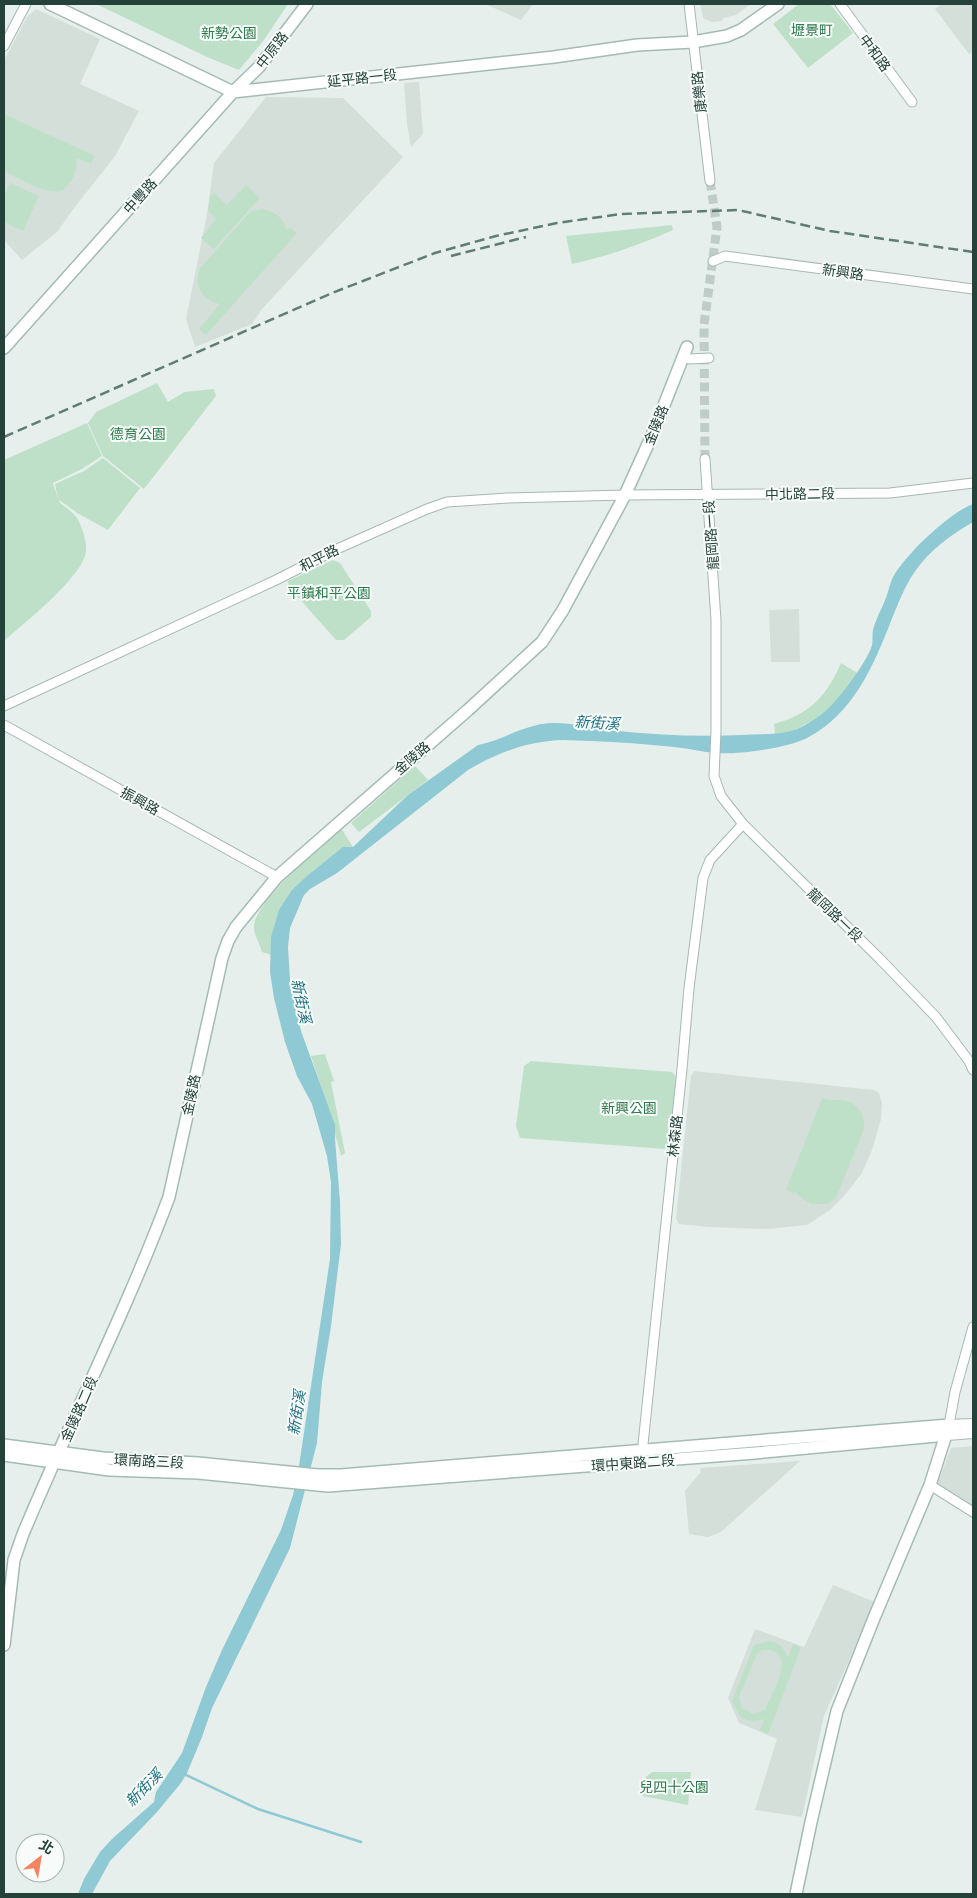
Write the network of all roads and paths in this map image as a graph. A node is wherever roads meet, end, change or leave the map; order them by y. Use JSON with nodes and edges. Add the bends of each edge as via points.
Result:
{"nodes":[{"id":1,"x":26,"y":4,"type":"edge"},
{"id":2,"x":50,"y":4,"type":"edge"},
{"id":3,"x":307,"y":4,"type":"edge"},
{"id":4,"x":689,"y":4,"type":"edge"},
{"id":5,"x":778,"y":4,"type":"edge"},
{"id":6,"x":840,"y":4,"type":"edge"},
{"id":7,"x":694,"y":42,"type":"junction"},
{"id":8,"x":4,"y":46,"type":"edge"},
{"id":9,"x":234,"y":92,"type":"junction"},
{"id":10,"x":912,"y":102,"type":"dead end"},
{"id":11,"x":710,"y":181,"type":"tunnel mouth"},
{"id":12,"x":713,"y":261,"type":"dead end"},
{"id":13,"x":973,"y":289,"type":"edge"},
{"id":14,"x":4,"y":348,"type":"edge"},
{"id":15,"x":688,"y":353,"type":"joint"},
{"id":16,"x":709,"y":358,"type":"dead end"},
{"id":17,"x":705,"y":459,"type":"tunnel mouth"},
{"id":18,"x":973,"y":484,"type":"edge"},
{"id":19,"x":625,"y":495,"type":"junction"},
{"id":20,"x":708,"y":495,"type":"junction"},
{"id":21,"x":4,"y":706,"type":"edge"},
{"id":22,"x":4,"y":725,"type":"edge"},
{"id":23,"x":743,"y":824,"type":"junction"},
{"id":24,"x":277,"y":877,"type":"junction"},
{"id":25,"x":973,"y":1070,"type":"edge"},
{"id":26,"x":173,"y":1178,"type":"joint"},
{"id":27,"x":973,"y":1327,"type":"edge"},
{"id":28,"x":973,"y":1424,"type":"edge"},
{"id":29,"x":948,"y":1430,"type":"junction"},
{"id":30,"x":973,"y":1434,"type":"edge"},
{"id":31,"x":4,"y":1445,"type":"edge"},
{"id":32,"x":4,"y":1455,"type":"edge"},
{"id":33,"x":642,"y":1457,"type":"junction"},
{"id":34,"x":57,"y":1458,"type":"junction"},
{"id":35,"x":294,"y":1478,"type":"joint"},
{"id":36,"x":930,"y":1485,"type":"junction"},
{"id":37,"x":973,"y":1512,"type":"edge"},
{"id":38,"x":4,"y":1646,"type":"edge"},
{"id":39,"x":796,"y":1894,"type":"edge"}],
"edges":[{"from":1,"to":8,"type":"street"},
{"from":2,"to":9,"type":"main road"},
{"from":3,"to":9,"type":"main road","name":"中原路","via":[[260,67]]},
{"from":4,"to":7,"type":"street","name":"康樂路"},
{"from":5,"to":7,"type":"main road","name":"延平路一段","via":[[741,30]]},
{"from":6,"to":10,"type":"street","name":"中和路"},
{"from":7,"to":9,"type":"main road","name":"延平路一段","via":[[636,44],[554,57]]},
{"from":7,"to":11,"type":"street","name":"康樂路"},
{"from":9,"to":14,"type":"main road","name":"中豐路"},
{"from":12,"to":13,"type":"street","name":"新興路","via":[[725,256]]},
{"from":15,"to":16,"type":"street"},
{"from":15,"to":19,"type":"main road","name":"金陵路"},
{"from":17,"to":20,"type":"street","name":"龍岡路一段"},
{"from":18,"to":20,"type":"street","name":"中北路二段","via":[[890,493]]},
{"from":19,"to":20,"type":"street","name":"中北路二段"},
{"from":19,"to":21,"type":"street","name":"和平路","via":[[508,498],[440,504],[344,545],[276,580]]},
{"from":19,"to":24,"type":"main road","name":"金陵路","via":[[564,610],[542,642]]},
{"from":20,"to":23,"type":"street","name":"龍岡路一段","via":[[716,620],[714,776],[720,796]]},
{"from":22,"to":24,"type":"street","name":"振興路"},
{"from":23,"to":25,"type":"street","name":"龍岡路一段","via":[[936,1017]]},
{"from":23,"to":33,"type":"street","name":"林森路","via":[[710,860],[703,878],[688,988]]},
{"from":24,"to":26,"type":"main road","name":"金陵路","via":[[228,941]]},
{"from":26,"to":34,"type":"main road","name":"金陵路二段","via":[[158,1225]]},
{"from":27,"to":29,"type":"street"},
{"from":28,"to":29,"type":"street","name":"環中東路二段"},
{"from":29,"to":30,"type":"street","name":"環中東路二段"},
{"from":29,"to":33,"type":"main road","name":"環中東路二段","via":[[755,1454]]},
{"from":29,"to":36,"type":"main road"},
{"from":31,"to":34,"type":"main road","name":"環南路三段"},
{"from":32,"to":34,"type":"main road","name":"環南路三段"},
{"from":33,"to":35,"type":"main road","name":"環中東路二段","via":[[400,1482]]},
{"from":34,"to":35,"type":"main road","name":"環南路三段","via":[[109,1470]]},
{"from":34,"to":38,"type":"main road","name":"金陵路二段","via":[[14,1560]]},
{"from":36,"to":37,"type":"street"},
{"from":36,"to":39,"type":"main road","via":[[837,1711]]}]}
